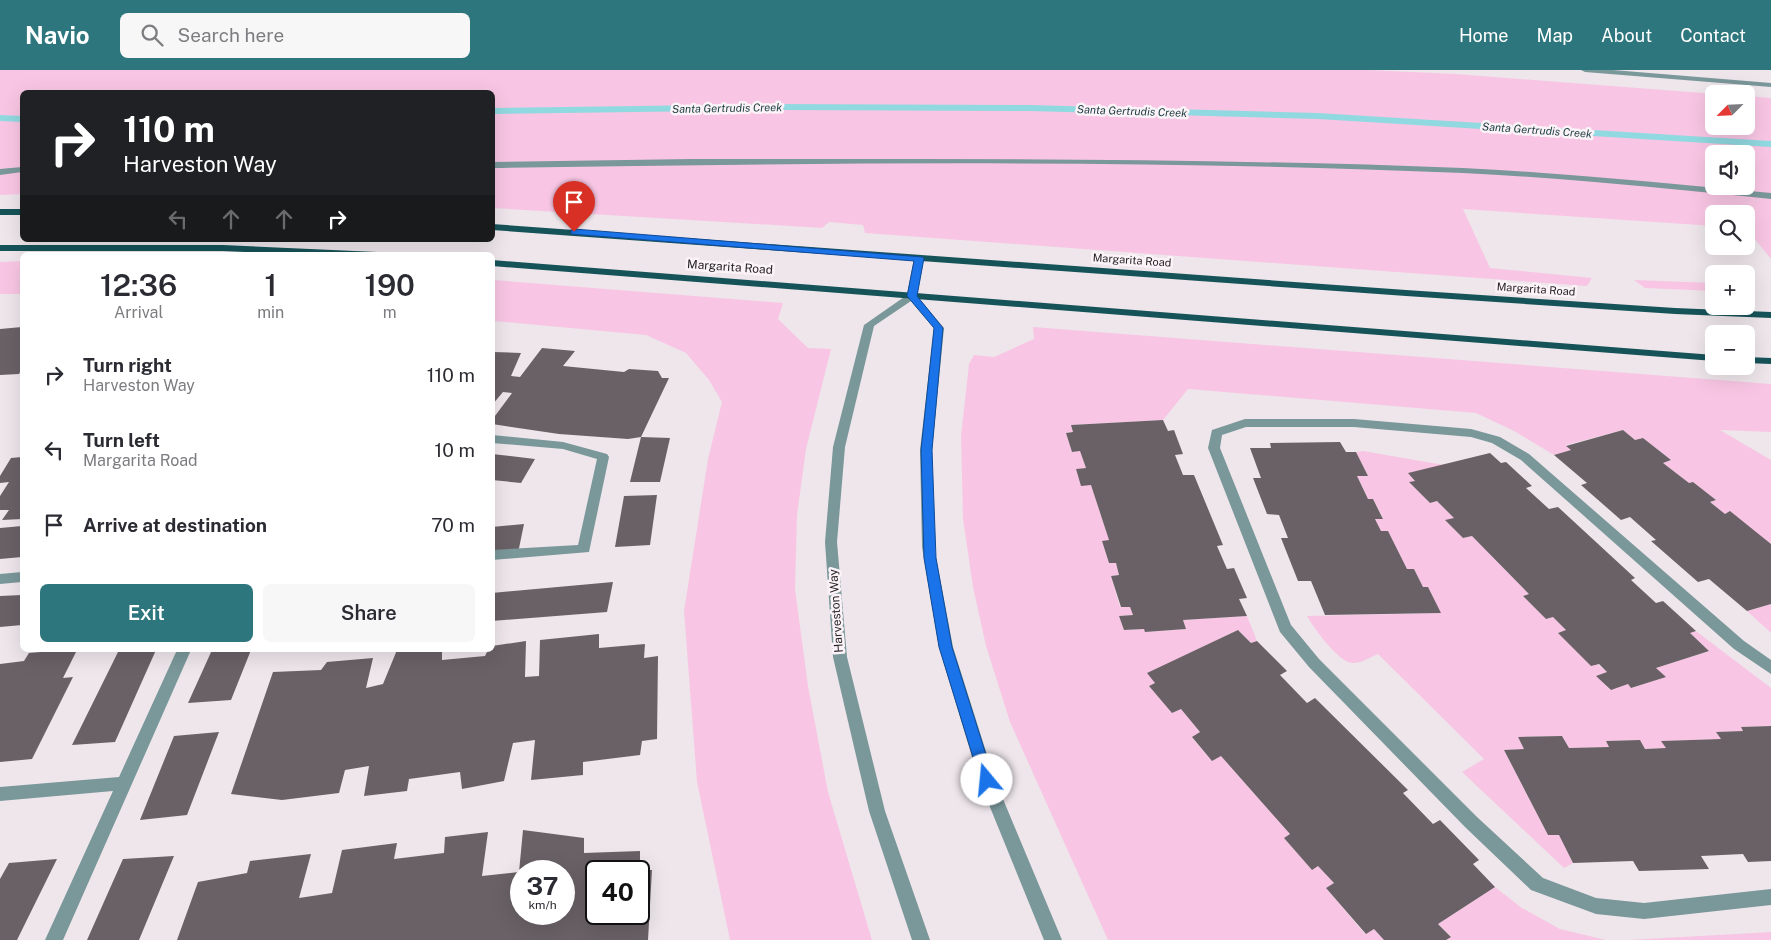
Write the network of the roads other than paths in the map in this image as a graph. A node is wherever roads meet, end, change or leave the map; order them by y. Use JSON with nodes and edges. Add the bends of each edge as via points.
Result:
{"nodes":[{"id":1,"x":1585,"y":70,"type":"edge"},
{"id":2,"x":1771,"y":85,"type":"edge"},
{"id":3,"x":495,"y":165,"type":"edge"},
{"id":4,"x":20,"y":170,"type":"edge"},
{"id":5,"x":0,"y":172,"type":"edge"},
{"id":6,"x":1771,"y":196,"type":"edge"},
{"id":7,"x":0,"y":212,"type":"edge"},
{"id":8,"x":20,"y":212,"type":"edge"},
{"id":9,"x":495,"y":226,"type":"edge"},
{"id":10,"x":0,"y":248,"type":"edge"},
{"id":11,"x":311,"y":252,"type":"edge"},
{"id":12,"x":919,"y":258,"type":"junction"},
{"id":13,"x":495,"y":264,"type":"edge"},
{"id":14,"x":912,"y":296,"type":"junction"},
{"id":15,"x":1771,"y":315,"type":"edge"},
{"id":16,"x":1705,"y":357,"type":"edge"},
{"id":17,"x":1755,"y":360,"type":"edge"},
{"id":18,"x":1771,"y":360,"type":"edge"},
{"id":19,"x":495,"y":439,"type":"edge"},
{"id":20,"x":495,"y":555,"type":"edge"},
{"id":21,"x":20,"y":577,"type":"edge"},
{"id":22,"x":0,"y":579,"type":"edge"},
{"id":23,"x":183,"y":652,"type":"edge"},
{"id":24,"x":1771,"y":668,"type":"edge"},
{"id":25,"x":124,"y":783,"type":"junction"},
{"id":26,"x":0,"y":794,"type":"edge"},
{"id":27,"x":1771,"y":896,"type":"edge"},
{"id":28,"x":54,"y":940,"type":"edge"},
{"id":29,"x":921,"y":940,"type":"edge"},
{"id":30,"x":1053,"y":940,"type":"edge"}],
"edges":[{"from":1,"to":2,"type":"street"},
{"from":3,"to":6,"type":"street","via":[[692,162],[1261,164],[1466,171]]},
{"from":4,"to":5,"type":"street"},
{"from":7,"to":8,"type":"main road"},
{"from":9,"to":12,"type":"main road","name":"Margarita Road"},
{"from":10,"to":11,"type":"main road","via":[[223,248]]},
{"from":12,"to":14,"type":"street"},
{"from":12,"to":15,"type":"main road","name":"Margarita Road"},
{"from":13,"to":14,"type":"main road","name":"Margarita Road"},
{"from":14,"to":16,"type":"main road","name":"Margarita Road"},
{"from":14,"to":29,"type":"street","name":"Harveston Way","via":[[869,325],[839,447],[831,542],[840,657],[877,811]]},
{"from":14,"to":30,"type":"street","via":[[939,328],[926,450],[930,558],[946,647],[987,780]]},
{"from":17,"to":18,"type":"main road"},
{"from":19,"to":20,"type":"street","via":[[557,444],[602,457],[584,549]]},
{"from":21,"to":22,"type":"street"},
{"from":23,"to":25,"type":"street"},
{"from":24,"to":27,"type":"street","via":[[1739,645],[1525,457],[1496,440],[1471,434],[1354,423],[1245,424],[1216,433],[1214,448],[1285,628],[1314,663],[1537,884],[1596,906],[1644,911]]},
{"from":25,"to":26,"type":"street"},
{"from":25,"to":28,"type":"street"}]}
